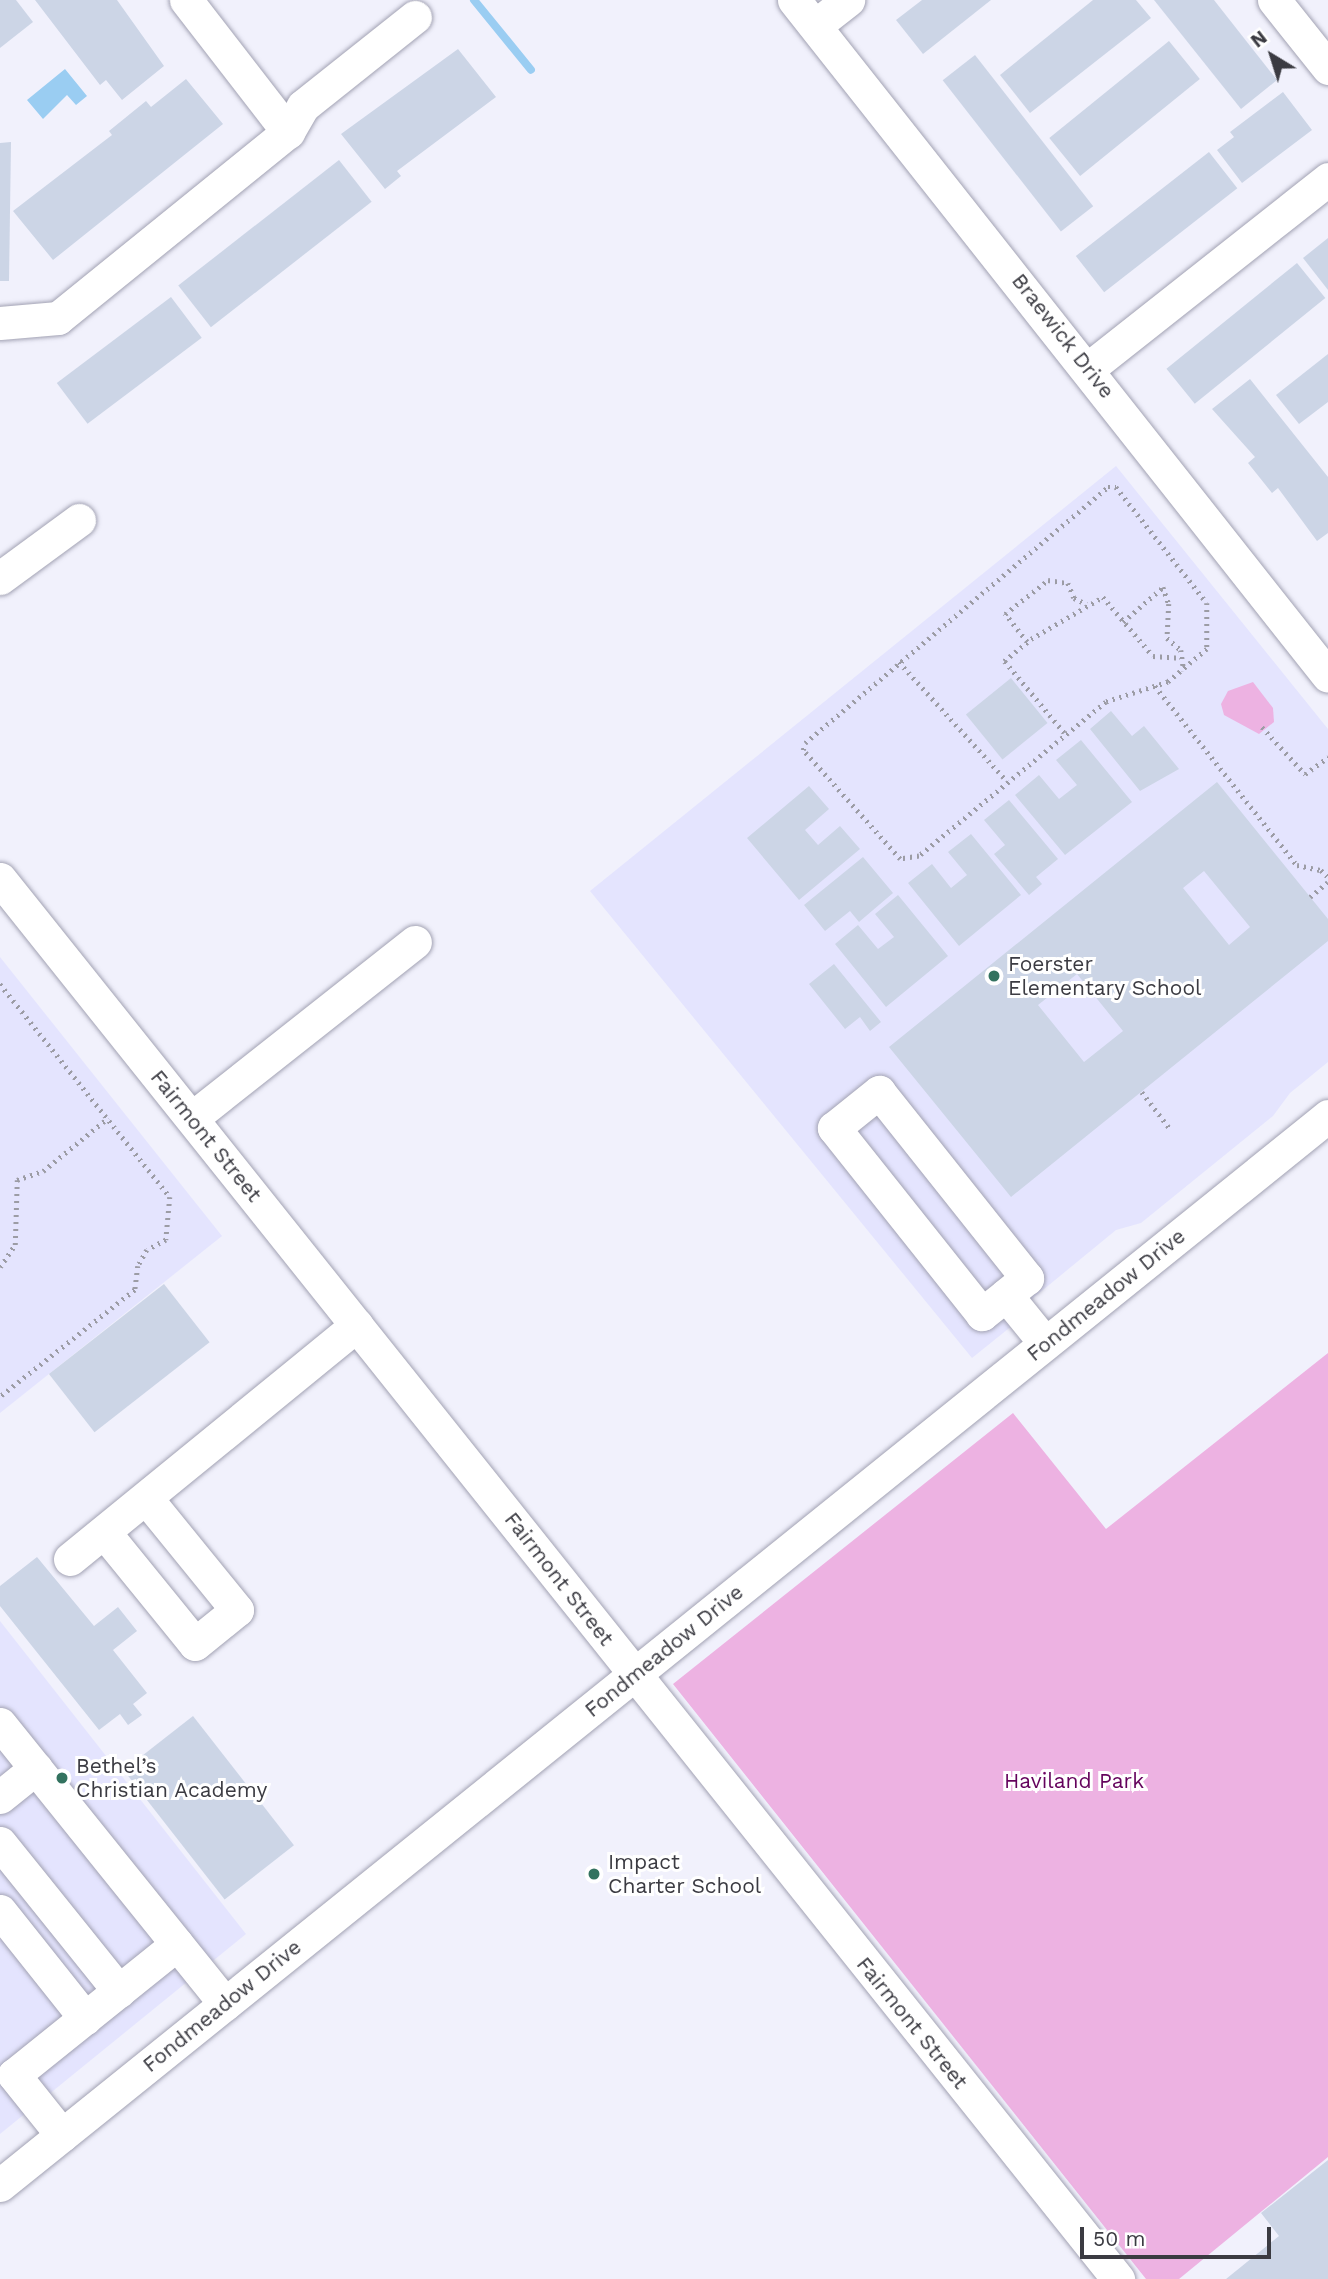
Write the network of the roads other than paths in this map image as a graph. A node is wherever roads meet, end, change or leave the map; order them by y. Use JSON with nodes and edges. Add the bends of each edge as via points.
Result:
{"nodes":[{"id":1,"x":186,"y":0,"type":"edge"},
{"id":2,"x":794,"y":0,"type":"edge"},
{"id":3,"x":848,"y":0,"type":"edge"},
{"id":4,"x":1274,"y":0,"type":"edge"},
{"id":5,"x":415,"y":17,"type":"dead end"},
{"id":6,"x":816,"y":25,"type":"junction"},
{"id":7,"x":1328,"y":68,"type":"edge"},
{"id":8,"x":288,"y":132,"type":"junction"},
{"id":9,"x":1328,"y":178,"type":"edge"},
{"id":10,"x":0,"y":323,"type":"edge"},
{"id":11,"x":1089,"y":368,"type":"junction"},
{"id":12,"x":79,"y":520,"type":"dead end"},
{"id":13,"x":0,"y":578,"type":"edge"},
{"id":14,"x":1328,"y":676,"type":"edge"},
{"id":15,"x":0,"y":879,"type":"edge"},
{"id":16,"x":415,"y":942,"type":"dead end"},
{"id":17,"x":1328,"y":1116,"type":"edge"},
{"id":18,"x":191,"y":1118,"type":"junction"},
{"id":19,"x":1006,"y":1295,"type":"junction"},
{"id":20,"x":357,"y":1325,"type":"junction"},
{"id":21,"x":1045,"y":1343,"type":"junction"},
{"id":22,"x":146,"y":1498,"type":"junction"},
{"id":23,"x":104,"y":1532,"type":"junction"},
{"id":24,"x":70,"y":1559,"type":"dead end"},
{"id":25,"x":634,"y":1675,"type":"junction"},
{"id":26,"x":0,"y":1724,"type":"edge"},
{"id":27,"x":36,"y":1768,"type":"junction"},
{"id":28,"x":0,"y":1797,"type":"edge"},
{"id":29,"x":0,"y":1843,"type":"edge"},
{"id":30,"x":0,"y":1911,"type":"edge"},
{"id":31,"x":177,"y":1944,"type":"junction"},
{"id":32,"x":119,"y":1991,"type":"junction"},
{"id":33,"x":225,"y":2004,"type":"junction"},
{"id":34,"x":85,"y":2018,"type":"junction"},
{"id":35,"x":62,"y":2135,"type":"junction"},
{"id":36,"x":0,"y":2185,"type":"edge"},
{"id":37,"x":1118,"y":2279,"type":"edge"}],
"edges":[{"from":1,"to":8,"type":"street"},
{"from":2,"to":6,"type":"street","name":"Braewick Drive"},
{"from":3,"to":6,"type":"street"},
{"from":4,"to":7,"type":"street"},
{"from":5,"to":8,"type":"street","via":[[303,106]]},
{"from":6,"to":11,"type":"street","name":"Braewick Drive"},
{"from":8,"to":10,"type":"street","via":[[58,318]]},
{"from":9,"to":11,"type":"street"},
{"from":11,"to":14,"type":"street","name":"Braewick Drive"},
{"from":12,"to":13,"type":"street"},
{"from":15,"to":18,"type":"street","name":"Fairmont Street"},
{"from":16,"to":18,"type":"street"},
{"from":17,"to":21,"type":"street","name":"Fondmeadow Drive"},
{"from":18,"to":20,"type":"street","name":"Fairmont Street"},
{"from":19,"to":19,"type":"street","via":[[1027,1278],[879,1092],[834,1128],[982,1314]]},
{"from":19,"to":21,"type":"street"},
{"from":20,"to":22,"type":"street"},
{"from":20,"to":25,"type":"street","name":"Fairmont Street"},
{"from":21,"to":25,"type":"street","name":"Fondmeadow Drive"},
{"from":22,"to":23,"type":"street"},
{"from":22,"to":23,"type":"street","via":[[237,1610],[195,1644]]},
{"from":23,"to":24,"type":"street"},
{"from":25,"to":33,"type":"street","name":"Fondmeadow Drive"},
{"from":25,"to":37,"type":"street","name":"Fairmont Street"},
{"from":26,"to":27,"type":"street"},
{"from":27,"to":28,"type":"street"},
{"from":27,"to":31,"type":"street"},
{"from":29,"to":32,"type":"street"},
{"from":30,"to":34,"type":"street"},
{"from":31,"to":32,"type":"street"},
{"from":31,"to":33,"type":"street"},
{"from":32,"to":34,"type":"street"},
{"from":33,"to":35,"type":"street","name":"Fondmeadow Drive"},
{"from":34,"to":35,"type":"street","via":[[14,2075]]},
{"from":35,"to":36,"type":"street","name":"Fondmeadow Drive"}]}
